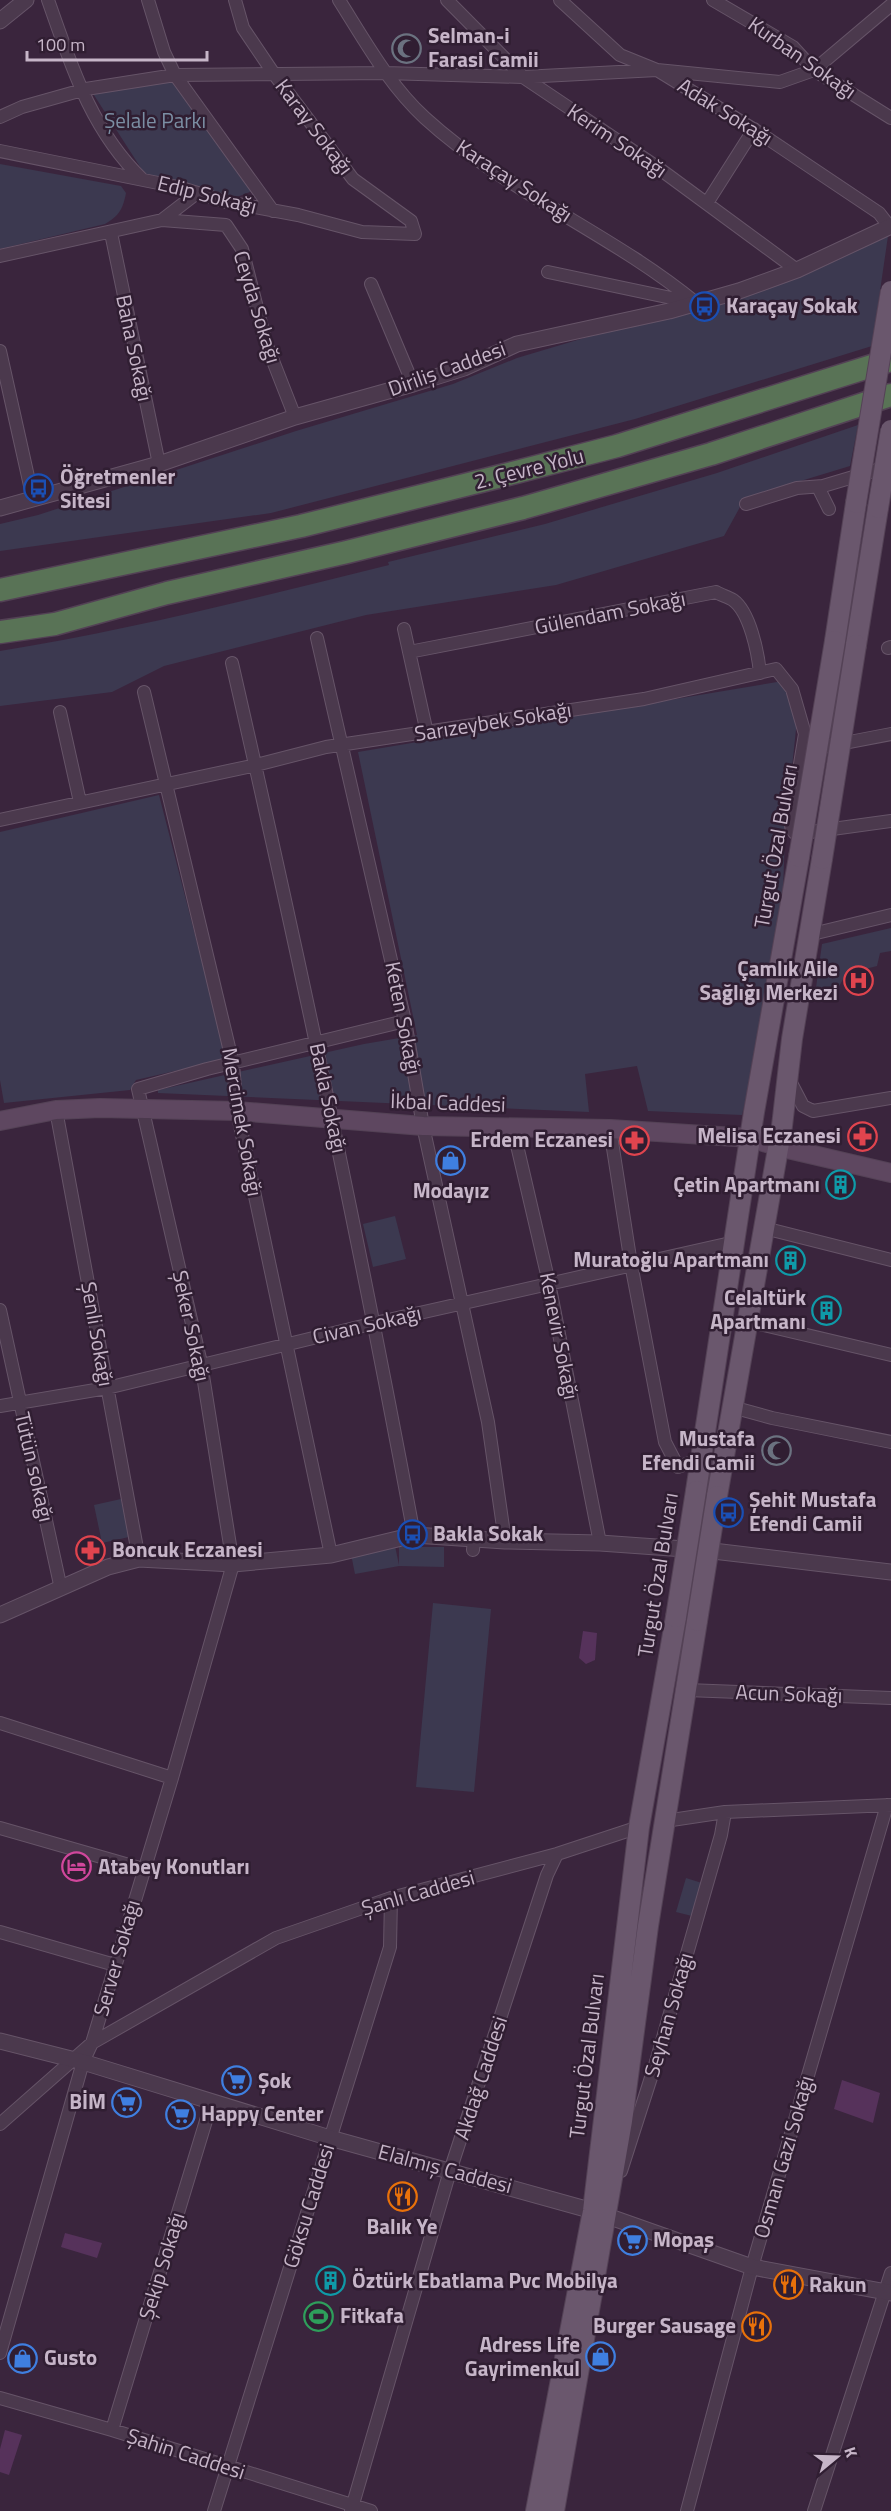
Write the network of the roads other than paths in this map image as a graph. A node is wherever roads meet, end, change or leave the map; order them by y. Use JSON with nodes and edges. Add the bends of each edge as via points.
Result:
{"nodes":[{"id":1,"x":26,"y":0,"type":"edge"},
{"id":2,"x":48,"y":0,"type":"edge"},
{"id":3,"x":148,"y":0,"type":"edge"},
{"id":4,"x":235,"y":0,"type":"edge"},
{"id":5,"x":339,"y":0,"type":"edge"},
{"id":6,"x":447,"y":0,"type":"edge"},
{"id":7,"x":560,"y":0,"type":"edge"},
{"id":8,"x":713,"y":0,"type":"edge"},
{"id":9,"x":891,"y":5,"type":"edge"},
{"id":10,"x":0,"y":21,"type":"edge"},
{"id":11,"x":657,"y":70,"type":"junction"},
{"id":12,"x":814,"y":70,"type":"junction"},
{"id":13,"x":385,"y":73,"type":"junction"},
{"id":14,"x":274,"y":74,"type":"junction"},
{"id":15,"x":175,"y":75,"type":"junction"},
{"id":16,"x":523,"y":77,"type":"junction"},
{"id":17,"x":80,"y":90,"type":"junction"},
{"id":18,"x":0,"y":117,"type":"edge"},
{"id":19,"x":891,"y":118,"type":"edge"},
{"id":20,"x":754,"y":129,"type":"junction"},
{"id":21,"x":0,"y":151,"type":"edge"},
{"id":22,"x":142,"y":179,"type":"junction"},
{"id":23,"x":197,"y":193,"type":"junction"},
{"id":24,"x":707,"y":203,"type":"junction"},
{"id":25,"x":273,"y":211,"type":"junction"},
{"id":26,"x":162,"y":220,"type":"junction"},
{"id":27,"x":890,"y":226,"type":"edge"},
{"id":28,"x":111,"y":233,"type":"junction"},
{"id":29,"x":415,"y":234,"type":"joint"},
{"id":30,"x":0,"y":256,"type":"edge"},
{"id":31,"x":797,"y":270,"type":"junction"},
{"id":32,"x":548,"y":272,"type":"dead end"},
{"id":33,"x":371,"y":284,"type":"dead end"},
{"id":34,"x":891,"y":291,"type":"edge"},
{"id":35,"x":696,"y":303,"type":"junction"},
{"id":36,"x":0,"y":351,"type":"edge"},
{"id":37,"x":891,"y":360,"type":"edge"},
{"id":38,"x":413,"y":384,"type":"junction"},
{"id":39,"x":891,"y":395,"type":"edge"},
{"id":40,"x":295,"y":417,"type":"junction"},
{"id":41,"x":891,"y":430,"type":"edge"},
{"id":42,"x":159,"y":464,"type":"junction"},
{"id":43,"x":891,"y":465,"type":"edge"},
{"id":44,"x":823,"y":486,"type":"junction"},
{"id":45,"x":33,"y":499,"type":"junction"},
{"id":46,"x":746,"y":504,"type":"dead end"},
{"id":47,"x":0,"y":508,"type":"edge"},
{"id":48,"x":829,"y":509,"type":"dead end"},
{"id":49,"x":161,"y":556,"type":"junction"},
{"id":50,"x":0,"y":578,"type":"edge"},
{"id":51,"x":0,"y":590,"type":"edge"},
{"id":52,"x":167,"y":592,"type":"junction"},
{"id":53,"x":0,"y":619,"type":"edge"},
{"id":54,"x":404,"y":629,"type":"dead end"},
{"id":55,"x":0,"y":632,"type":"edge"},
{"id":56,"x":317,"y":639,"type":"dead end"},
{"id":57,"x":409,"y":652,"type":"junction"},
{"id":58,"x":232,"y":663,"type":"dead end"},
{"id":59,"x":760,"y":673,"type":"junction"},
{"id":60,"x":144,"y":692,"type":"dead end"},
{"id":61,"x":60,"y":712,"type":"dead end"},
{"id":62,"x":427,"y":733,"type":"junction"},
{"id":63,"x":891,"y":734,"type":"edge"},
{"id":64,"x":342,"y":744,"type":"junction"},
{"id":65,"x":803,"y":751,"type":"junction"},
{"id":66,"x":255,"y":765,"type":"junction"},
{"id":67,"x":165,"y":784,"type":"junction"},
{"id":68,"x":80,"y":802,"type":"junction"},
{"id":69,"x":0,"y":820,"type":"edge"},
{"id":70,"x":891,"y":821,"type":"edge"},
{"id":71,"x":891,"y":915,"type":"edge"},
{"id":72,"x":808,"y":935,"type":"junction"},
{"id":73,"x":405,"y":1021,"type":"junction"},
{"id":74,"x":316,"y":1042,"type":"junction"},
{"id":75,"x":233,"y":1064,"type":"junction"},
{"id":76,"x":788,"y":1077,"type":"junction"},
{"id":77,"x":891,"y":1098,"type":"edge"},
{"id":78,"x":141,"y":1109,"type":"junction"},
{"id":79,"x":56,"y":1110,"type":"junction"},
{"id":80,"x":237,"y":1111,"type":"junction"},
{"id":81,"x":332,"y":1119,"type":"junction"},
{"id":82,"x":0,"y":1121,"type":"edge"},
{"id":83,"x":423,"y":1126,"type":"junction"},
{"id":84,"x":513,"y":1128,"type":"junction"},
{"id":85,"x":610,"y":1129,"type":"junction"},
{"id":86,"x":751,"y":1138,"type":"junction"},
{"id":87,"x":779,"y":1146,"type":"junction"},
{"id":88,"x":891,"y":1173,"type":"edge"},
{"id":89,"x":764,"y":1228,"type":"junction"},
{"id":90,"x":735,"y":1242,"type":"junction"},
{"id":91,"x":891,"y":1260,"type":"edge"},
{"id":92,"x":632,"y":1264,"type":"junction"},
{"id":93,"x":549,"y":1283,"type":"junction"},
{"id":94,"x":462,"y":1303,"type":"junction"},
{"id":95,"x":0,"y":1310,"type":"edge"},
{"id":96,"x":747,"y":1321,"type":"junction"},
{"id":97,"x":375,"y":1323,"type":"junction"},
{"id":98,"x":286,"y":1344,"type":"junction"},
{"id":99,"x":891,"y":1355,"type":"edge"},
{"id":100,"x":201,"y":1364,"type":"junction"},
{"id":101,"x":107,"y":1388,"type":"junction"},
{"id":102,"x":19,"y":1403,"type":"junction"},
{"id":103,"x":0,"y":1407,"type":"edge"},
{"id":104,"x":732,"y":1407,"type":"junction"},
{"id":105,"x":891,"y":1442,"type":"edge"},
{"id":106,"x":700,"y":1459,"type":"junction"},
{"id":107,"x":414,"y":1535,"type":"junction"},
{"id":108,"x":505,"y":1541,"type":"junction"},
{"id":109,"x":600,"y":1543,"type":"junction"},
{"id":110,"x":331,"y":1555,"type":"junction"},
{"id":111,"x":139,"y":1559,"type":"junction"},
{"id":112,"x":233,"y":1564,"type":"junction"},
{"id":113,"x":891,"y":1572,"type":"edge"},
{"id":114,"x":61,"y":1589,"type":"junction"},
{"id":115,"x":0,"y":1615,"type":"edge"},
{"id":116,"x":687,"y":1690,"type":"junction"},
{"id":117,"x":891,"y":1698,"type":"edge"},
{"id":118,"x":0,"y":1723,"type":"edge"},
{"id":119,"x":172,"y":1778,"type":"junction"},
{"id":120,"x":889,"y":1805,"type":"edge"},
{"id":121,"x":725,"y":1812,"type":"junction"},
{"id":122,"x":665,"y":1821,"type":"junction"},
{"id":123,"x":639,"y":1827,"type":"junction"},
{"id":124,"x":0,"y":1828,"type":"edge"},
{"id":125,"x":556,"y":1854,"type":"junction"},
{"id":126,"x":143,"y":1869,"type":"junction"},
{"id":127,"x":391,"y":1898,"type":"junction"},
{"id":128,"x":0,"y":1932,"type":"edge"},
{"id":129,"x":115,"y":1965,"type":"junction"},
{"id":130,"x":0,"y":2041,"type":"edge"},
{"id":131,"x":92,"y":2043,"type":"junction"},
{"id":132,"x":78,"y":2061,"type":"junction"},
{"id":133,"x":212,"y":2101,"type":"junction"},
{"id":134,"x":0,"y":2124,"type":"edge"},
{"id":135,"x":330,"y":2138,"type":"junction"},
{"id":136,"x":450,"y":2171,"type":"junction"},
{"id":137,"x":600,"y":2213,"type":"junction"},
{"id":138,"x":752,"y":2268,"type":"junction"},
{"id":139,"x":891,"y":2273,"type":"edge"},
{"id":140,"x":888,"y":2292,"type":"edge"},
{"id":141,"x":0,"y":2352,"type":"edge"},
{"id":142,"x":0,"y":2398,"type":"edge"},
{"id":143,"x":112,"y":2430,"type":"junction"},
{"id":144,"x":227,"y":2468,"type":"junction"},
{"id":145,"x":352,"y":2508,"type":"edge"},
{"id":146,"x":214,"y":2511,"type":"edge"},
{"id":147,"x":371,"y":2511,"type":"edge"},
{"id":148,"x":536,"y":2511,"type":"edge"},
{"id":149,"x":554,"y":2511,"type":"edge"},
{"id":150,"x":687,"y":2511,"type":"edge"},
{"id":151,"x":814,"y":2511,"type":"edge"}],
"edges":[{"from":1,"to":10,"type":"street"},
{"from":2,"to":17,"type":"street"},
{"from":3,"to":15,"type":"street"},
{"from":4,"to":14,"type":"street","name":"Karay Sokağı","via":[[243,28]]},
{"from":5,"to":13,"type":"street","name":"Karaçay Sokağı"},
{"from":6,"to":16,"type":"street","name":"Kerim Sokağı"},
{"from":7,"to":11,"type":"street","name":"Adak Sokağı","via":[[620,55]]},
{"from":8,"to":12,"type":"street","name":"Kurban Sokağı","via":[[793,47]]},
{"from":9,"to":12,"type":"street"},
{"from":11,"to":12,"type":"street","via":[[780,82]]},
{"from":11,"to":16,"type":"street"},
{"from":11,"to":20,"type":"street","name":"Adak Sokağı"},
{"from":12,"to":19,"type":"street","name":"Kurban Sokağı"},
{"from":13,"to":14,"type":"street"},
{"from":13,"to":16,"type":"street"},
{"from":13,"to":35,"type":"street","name":"Karaçay Sokağı","via":[[423,117],[475,160],[666,279]]},
{"from":14,"to":15,"type":"street"},
{"from":14,"to":29,"type":"street","name":"Karay Sokağı","via":[[353,179],[411,221]]},
{"from":15,"to":17,"type":"street"},
{"from":15,"to":25,"type":"street"},
{"from":16,"to":24,"type":"street","name":"Kerim Sokağı"},
{"from":17,"to":18,"type":"street"},
{"from":17,"to":22,"type":"street","via":[[122,160]]},
{"from":20,"to":24,"type":"street"},
{"from":20,"to":27,"type":"street","name":"Adak Sokağı","via":[[879,213]]},
{"from":21,"to":22,"type":"street","name":"Edip Sokağı"},
{"from":22,"to":23,"type":"street","name":"Edip Sokağı"},
{"from":23,"to":25,"type":"street","name":"Edip Sokağı"},
{"from":23,"to":26,"type":"street"},
{"from":24,"to":31,"type":"street","name":"Kerim Sokağı"},
{"from":25,"to":29,"type":"street","name":"Edip Sokağı","via":[[362,232]]},
{"from":26,"to":28,"type":"street"},
{"from":26,"to":40,"type":"street","name":"Ceyda Sokağı","via":[[226,225],[242,249],[266,344]]},
{"from":27,"to":31,"type":"street","name":"Diriliş Caddesi"},
{"from":28,"to":30,"type":"street"},
{"from":28,"to":42,"type":"street","name":"Baha Sokağı"},
{"from":31,"to":35,"type":"street","name":"Diriliş Caddesi"},
{"from":32,"to":35,"type":"street"},
{"from":33,"to":38,"type":"street"},
{"from":34,"to":86,"type":"main road","name":"Turgut Özal Bulvarı","bridge":true},
{"from":35,"to":38,"type":"street","name":"Diriliş Caddesi","via":[[517,344],[464,368]]},
{"from":36,"to":45,"type":"street"},
{"from":37,"to":49,"type":"highway","name":"2. Çevre Yolu","via":[[616,446],[300,526]]},
{"from":38,"to":40,"type":"street","name":"Diriliş Caddesi"},
{"from":39,"to":52,"type":"highway","name":"2. Çevre Yolu","via":[[711,454],[523,508]]},
{"from":40,"to":42,"type":"street","name":"Diriliş Caddesi"},
{"from":41,"to":72,"type":"main road","name":"Turgut Özal Bulvarı","bridge":true},
{"from":42,"to":45,"type":"street","name":"Diriliş Caddesi"},
{"from":43,"to":44,"type":"street"},
{"from":44,"to":46,"type":"street","via":[[797,488]]},
{"from":44,"to":48,"type":"street","via":[[819,489]]},
{"from":45,"to":47,"type":"street","name":"Diriliş Caddesi"},
{"from":49,"to":50,"type":"highway"},
{"from":49,"to":51,"type":"highway"},
{"from":52,"to":53,"type":"highway"},
{"from":52,"to":55,"type":"highway","via":[[55,624]]},
{"from":54,"to":57,"type":"street"},
{"from":56,"to":64,"type":"street","name":"Keten Sokağı"},
{"from":57,"to":59,"type":"street","name":"Gülendam Sokağı","via":[[716,592],[735,601],[744,615],[757,648]]},
{"from":57,"to":62,"type":"street"},
{"from":58,"to":66,"type":"street","name":"Bakla Sokağı"},
{"from":59,"to":62,"type":"street","name":"Sarızeybek Sokağı","via":[[644,699]]},
{"from":59,"to":65,"type":"street","name":"Sarızeybek Sokağı","via":[[776,669],[792,690],[805,734]]},
{"from":60,"to":67,"type":"street","name":"Mercimek Sokağı"},
{"from":61,"to":68,"type":"street"},
{"from":62,"to":64,"type":"street","name":"Sarızeybek Sokağı"},
{"from":63,"to":65,"type":"street"},
{"from":64,"to":66,"type":"street","name":"Sarızeybek Sokağı"},
{"from":64,"to":73,"type":"street","name":"Keten Sokağı"},
{"from":65,"to":70,"type":"street","name":"Sarızeybek Sokağı","via":[[791,828],[796,834]]},
{"from":66,"to":67,"type":"street","name":"Sarızeybek Sokağı"},
{"from":66,"to":74,"type":"street","name":"Bakla Sokağı"},
{"from":67,"to":68,"type":"street","name":"Sarızeybek Sokağı"},
{"from":67,"to":75,"type":"street","name":"Mercimek Sokağı"},
{"from":68,"to":69,"type":"street","name":"Sarızeybek Sokağı"},
{"from":71,"to":72,"type":"street"},
{"from":72,"to":76,"type":"main road","name":"Turgut Özal Bulvarı"},
{"from":73,"to":74,"type":"street"},
{"from":73,"to":83,"type":"street","name":"Keten Sokağı"},
{"from":74,"to":75,"type":"street"},
{"from":74,"to":81,"type":"street","name":"Bakla Sokağı"},
{"from":75,"to":78,"type":"street","name":"Şeker Sokağı","via":[[138,1089]]},
{"from":75,"to":80,"type":"street","name":"Mercimek Sokağı"},
{"from":76,"to":77,"type":"street","via":[[803,1106],[813,1111]]},
{"from":76,"to":87,"type":"main road","name":"Turgut Özal Bulvarı"},
{"from":78,"to":79,"type":"main road","name":"İkbal Caddesi"},
{"from":78,"to":80,"type":"main road","name":"İkbal Caddesi"},
{"from":78,"to":100,"type":"street","name":"Şeker Sokağı"},
{"from":79,"to":82,"type":"main road","name":"İkbal Caddesi"},
{"from":79,"to":101,"type":"street","name":"Şenli Sokağı"},
{"from":80,"to":81,"type":"main road","name":"İkbal Caddesi"},
{"from":80,"to":98,"type":"street","name":"Mercimek Sokağı"},
{"from":81,"to":83,"type":"main road","name":"İkbal Caddesi"},
{"from":81,"to":97,"type":"street","name":"Bakla Sokağı"},
{"from":83,"to":84,"type":"main road","name":"İkbal Caddesi"},
{"from":83,"to":94,"type":"street","name":"Keten Sokağı"},
{"from":84,"to":85,"type":"main road","name":"İkbal Caddesi"},
{"from":84,"to":93,"type":"street","name":"Kenevir Sokağı"},
{"from":85,"to":86,"type":"main road","name":"İkbal Caddesi"},
{"from":85,"to":92,"type":"street"},
{"from":86,"to":87,"type":"main road","name":"İkbal Caddesi"},
{"from":86,"to":90,"type":"main road","name":"Turgut Özal Bulvarı"},
{"from":87,"to":88,"type":"main road","name":"İkbal Caddesi"},
{"from":87,"to":89,"type":"main road","name":"Turgut Özal Bulvarı"},
{"from":89,"to":91,"type":"street"},
{"from":89,"to":96,"type":"main road","name":"Turgut Özal Bulvarı"},
{"from":90,"to":92,"type":"street","name":"Civan Sokağı"},
{"from":90,"to":106,"type":"main road","name":"Turgut Özal Bulvarı"},
{"from":92,"to":93,"type":"street","name":"Civan Sokağı"},
{"from":92,"to":106,"type":"street","via":[[665,1442],[678,1467]]},
{"from":93,"to":94,"type":"street","name":"Civan Sokağı"},
{"from":93,"to":109,"type":"street","name":"Kenevir Sokağı"},
{"from":94,"to":97,"type":"street","name":"Civan Sokağı"},
{"from":94,"to":108,"type":"street","name":"Keten Sokağı","via":[[488,1422]]},
{"from":95,"to":102,"type":"street","name":"Tütün sokağı"},
{"from":96,"to":99,"type":"street"},
{"from":96,"to":104,"type":"main road","name":"Turgut Özal Bulvarı"},
{"from":97,"to":98,"type":"street","name":"Civan Sokağı"},
{"from":97,"to":107,"type":"street","name":"Bakla Sokağı"},
{"from":98,"to":100,"type":"street","name":"Civan Sokağı"},
{"from":98,"to":110,"type":"street","name":"Mercimek Sokağı"},
{"from":100,"to":101,"type":"street","name":"Civan Sokağı"},
{"from":100,"to":112,"type":"street","name":"Şeker Sokağı"},
{"from":101,"to":102,"type":"street","name":"Civan Sokağı"},
{"from":101,"to":111,"type":"street","name":"Şenli Sokağı"},
{"from":102,"to":103,"type":"street","name":"Civan Sokağı"},
{"from":102,"to":114,"type":"street","name":"Tütün sokağı"},
{"from":104,"to":105,"type":"street","via":[[772,1419]]},
{"from":104,"to":116,"type":"main road","name":"Turgut Özal Bulvarı","bridge":true},
{"from":106,"to":123,"type":"main road","name":"Turgut Özal Bulvarı","bridge":true},
{"from":107,"to":108,"type":"street","via":[[473,1544]]},
{"from":107,"to":110,"type":"street"},
{"from":108,"to":109,"type":"street"},
{"from":109,"to":113,"type":"street","via":[[713,1551]]},
{"from":110,"to":112,"type":"street"},
{"from":111,"to":112,"type":"street"},
{"from":111,"to":114,"type":"street","via":[[108,1566]]},
{"from":112,"to":119,"type":"street","name":"Server Sokağı"},
{"from":114,"to":115,"type":"street"},
{"from":116,"to":117,"type":"street","name":"Acun Sokağı"},
{"from":116,"to":122,"type":"main road","name":"Turgut Özal Bulvarı"},
{"from":118,"to":119,"type":"street"},
{"from":119,"to":126,"type":"street","name":"Server Sokağı"},
{"from":120,"to":121,"type":"street","name":"Şanlı Caddesi"},
{"from":120,"to":138,"type":"street","name":"Osman Gazi Sokağı"},
{"from":121,"to":122,"type":"street","name":"Şanlı Caddesi"},
{"from":121,"to":137,"type":"street","name":"Seyhan Sokağı","via":[[656,2062]]},
{"from":122,"to":123,"type":"street","name":"Şanlı Caddesi"},
{"from":122,"to":137,"type":"main road","name":"Turgut Özal Bulvarı"},
{"from":123,"to":125,"type":"street","name":"Şanlı Caddesi"},
{"from":123,"to":137,"type":"main road","name":"Turgut Özal Bulvarı"},
{"from":124,"to":126,"type":"street"},
{"from":125,"to":127,"type":"street","name":"Şanlı Caddesi"},
{"from":125,"to":136,"type":"street","name":"Akdağ Caddesi"},
{"from":126,"to":129,"type":"street","name":"Server Sokağı"},
{"from":127,"to":131,"type":"street","name":"Şanlı Caddesi","via":[[276,1938]]},
{"from":127,"to":135,"type":"street","name":"Göksu Caddesi","via":[[390,1947]]},
{"from":128,"to":129,"type":"street"},
{"from":129,"to":131,"type":"street","name":"Server Sokağı"},
{"from":130,"to":132,"type":"street","name":"Elalmış Caddesi"},
{"from":131,"to":132,"type":"street","name":"Şanlı Caddesi"},
{"from":132,"to":133,"type":"street","name":"Elalmış Caddesi"},
{"from":132,"to":134,"type":"street","name":"Şanlı Caddesi"},
{"from":132,"to":141,"type":"street"},
{"from":133,"to":135,"type":"street","name":"Elalmış Caddesi"},
{"from":133,"to":143,"type":"street","name":"Şekip Sokağı"},
{"from":135,"to":136,"type":"street","name":"Elalmış Caddesi"},
{"from":135,"to":144,"type":"street","name":"Göksu Caddesi"},
{"from":136,"to":137,"type":"street","name":"Elalmış Caddesi"},
{"from":136,"to":145,"type":"street","name":"Akdağ Caddesi"},
{"from":137,"to":138,"type":"street","name":"Elalmış Caddesi"},
{"from":137,"to":148,"type":"main road","name":"Turgut Özal Bulvarı"},
{"from":137,"to":149,"type":"main road","name":"Turgut Özal Bulvarı"},
{"from":138,"to":140,"type":"street","name":"Elalmış Caddesi"},
{"from":138,"to":150,"type":"street","name":"Osman Gazi Sokağı"},
{"from":139,"to":140,"type":"street"},
{"from":140,"to":151,"type":"street"},
{"from":142,"to":143,"type":"street","name":"Şahin Caddesi"},
{"from":143,"to":144,"type":"street","name":"Şahin Caddesi"},
{"from":144,"to":145,"type":"street","name":"Şahin Caddesi"},
{"from":144,"to":146,"type":"street","name":"Göksu Caddesi"},
{"from":145,"to":147,"type":"street","name":"Şahin Caddesi"}]}
